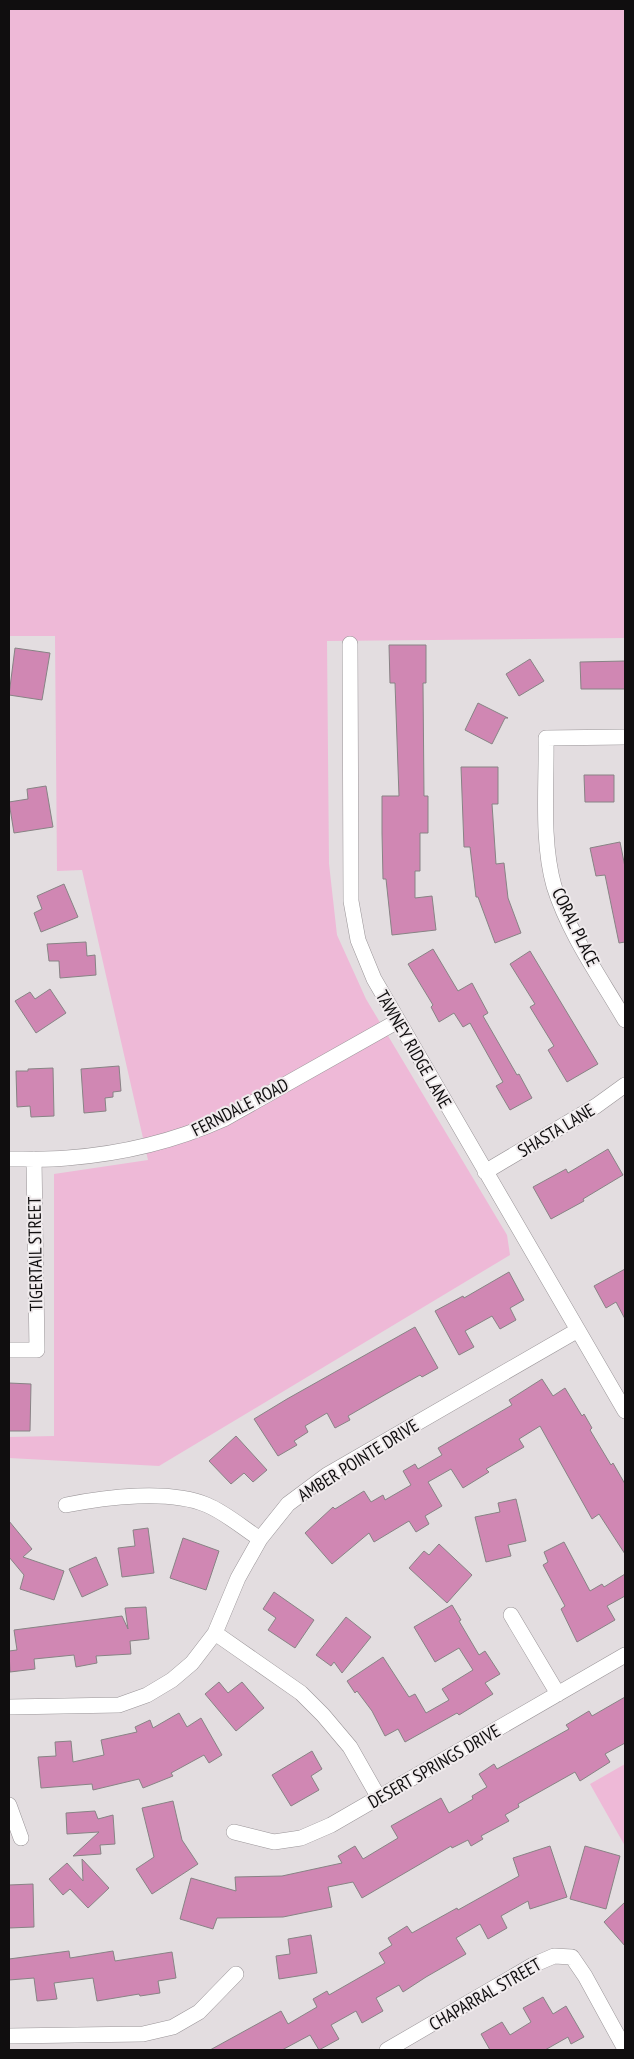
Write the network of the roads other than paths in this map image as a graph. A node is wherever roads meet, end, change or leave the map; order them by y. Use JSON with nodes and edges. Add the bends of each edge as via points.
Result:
{"nodes":[{"id":1,"x":350,"y":644,"type":"dead end"},
{"id":2,"x":625,"y":737,"type":"edge"},
{"id":3,"x":625,"y":1020,"type":"edge"},
{"id":4,"x":398,"y":1021,"type":"junction"},
{"id":5,"x":625,"y":1085,"type":"edge"},
{"id":6,"x":9,"y":1159,"type":"edge"},
{"id":7,"x":34,"y":1159,"type":"junction"},
{"id":8,"x":485,"y":1172,"type":"junction"},
{"id":9,"x":578,"y":1330,"type":"junction"},
{"id":10,"x":9,"y":1350,"type":"edge"},
{"id":11,"x":625,"y":1411,"type":"edge"},
{"id":12,"x":66,"y":1505,"type":"dead end"},
{"id":13,"x":260,"y":1538,"type":"junction"},
{"id":14,"x":511,"y":1615,"type":"dead end"},
{"id":15,"x":215,"y":1633,"type":"junction"},
{"id":16,"x":625,"y":1655,"type":"edge"},
{"id":17,"x":558,"y":1694,"type":"junction"},
{"id":18,"x":9,"y":1707,"type":"edge"},
{"id":19,"x":380,"y":1798,"type":"junction"},
{"id":20,"x":9,"y":1805,"type":"edge"},
{"id":21,"x":234,"y":1832,"type":"dead end"},
{"id":22,"x":21,"y":1838,"type":"dead end"},
{"id":23,"x":236,"y":1974,"type":"dead end"},
{"id":24,"x":9,"y":2036,"type":"edge"},
{"id":25,"x":62,"y":2043,"type":"edge"},
{"id":26,"x":625,"y":2049,"type":"edge"},
{"id":27,"x":387,"y":2050,"type":"edge"}],
"edges":[{"from":1,"to":4,"type":"street","name":"TAWNEY RIDGE LANE","via":[[351,901],[358,940],[374,979]]},
{"from":2,"to":3,"type":"street","name":"CORAL PLACE","via":[[546,738],[547,846],[554,885],[576,937]]},
{"from":4,"to":7,"type":"street","name":"FERNDALE ROAD","via":[[199,1130],[169,1140],[97,1154]]},
{"from":4,"to":8,"type":"street","name":"TAWNEY RIDGE LANE"},
{"from":5,"to":8,"type":"street","name":"SHASTA LANE","via":[[596,1106]]},
{"from":6,"to":7,"type":"street","name":"FERNDALE ROAD"},
{"from":7,"to":10,"type":"street","name":"TIGERTAIL STREET","via":[[36,1350]]},
{"from":8,"to":9,"type":"street","name":"TAWNEY RIDGE LANE"},
{"from":9,"to":11,"type":"street","name":"TAWNEY RIDGE LANE"},
{"from":9,"to":13,"type":"street","name":"AMBER POINTE DRIVE","via":[[327,1475],[288,1504]]},
{"from":12,"to":13,"type":"street","via":[[102,1498],[175,1497],[208,1506]]},
{"from":13,"to":15,"type":"street","name":"AMBER POINTE DRIVE","via":[[238,1578]]},
{"from":14,"to":17,"type":"street"},
{"from":15,"to":18,"type":"street","name":"AMBER POINTE DRIVE","via":[[192,1663],[172,1680],[119,1705]]},
{"from":15,"to":19,"type":"street","via":[[301,1693],[324,1715],[350,1747]]},
{"from":16,"to":17,"type":"street","name":"DESERT SPRINGS DRIVE"},
{"from":17,"to":19,"type":"street","name":"DESERT SPRINGS DRIVE"},
{"from":19,"to":21,"type":"street","name":"DESERT SPRINGS DRIVE","via":[[301,1838],[274,1842]]},
{"from":20,"to":22,"type":"street"},
{"from":23,"to":25,"type":"street","via":[[199,2012],[173,2027],[143,2034]]},
{"from":24,"to":25,"type":"street"},
{"from":26,"to":27,"type":"street","name":"CHAPARRAL STREET","via":[[572,1957],[554,1956]]}]}
